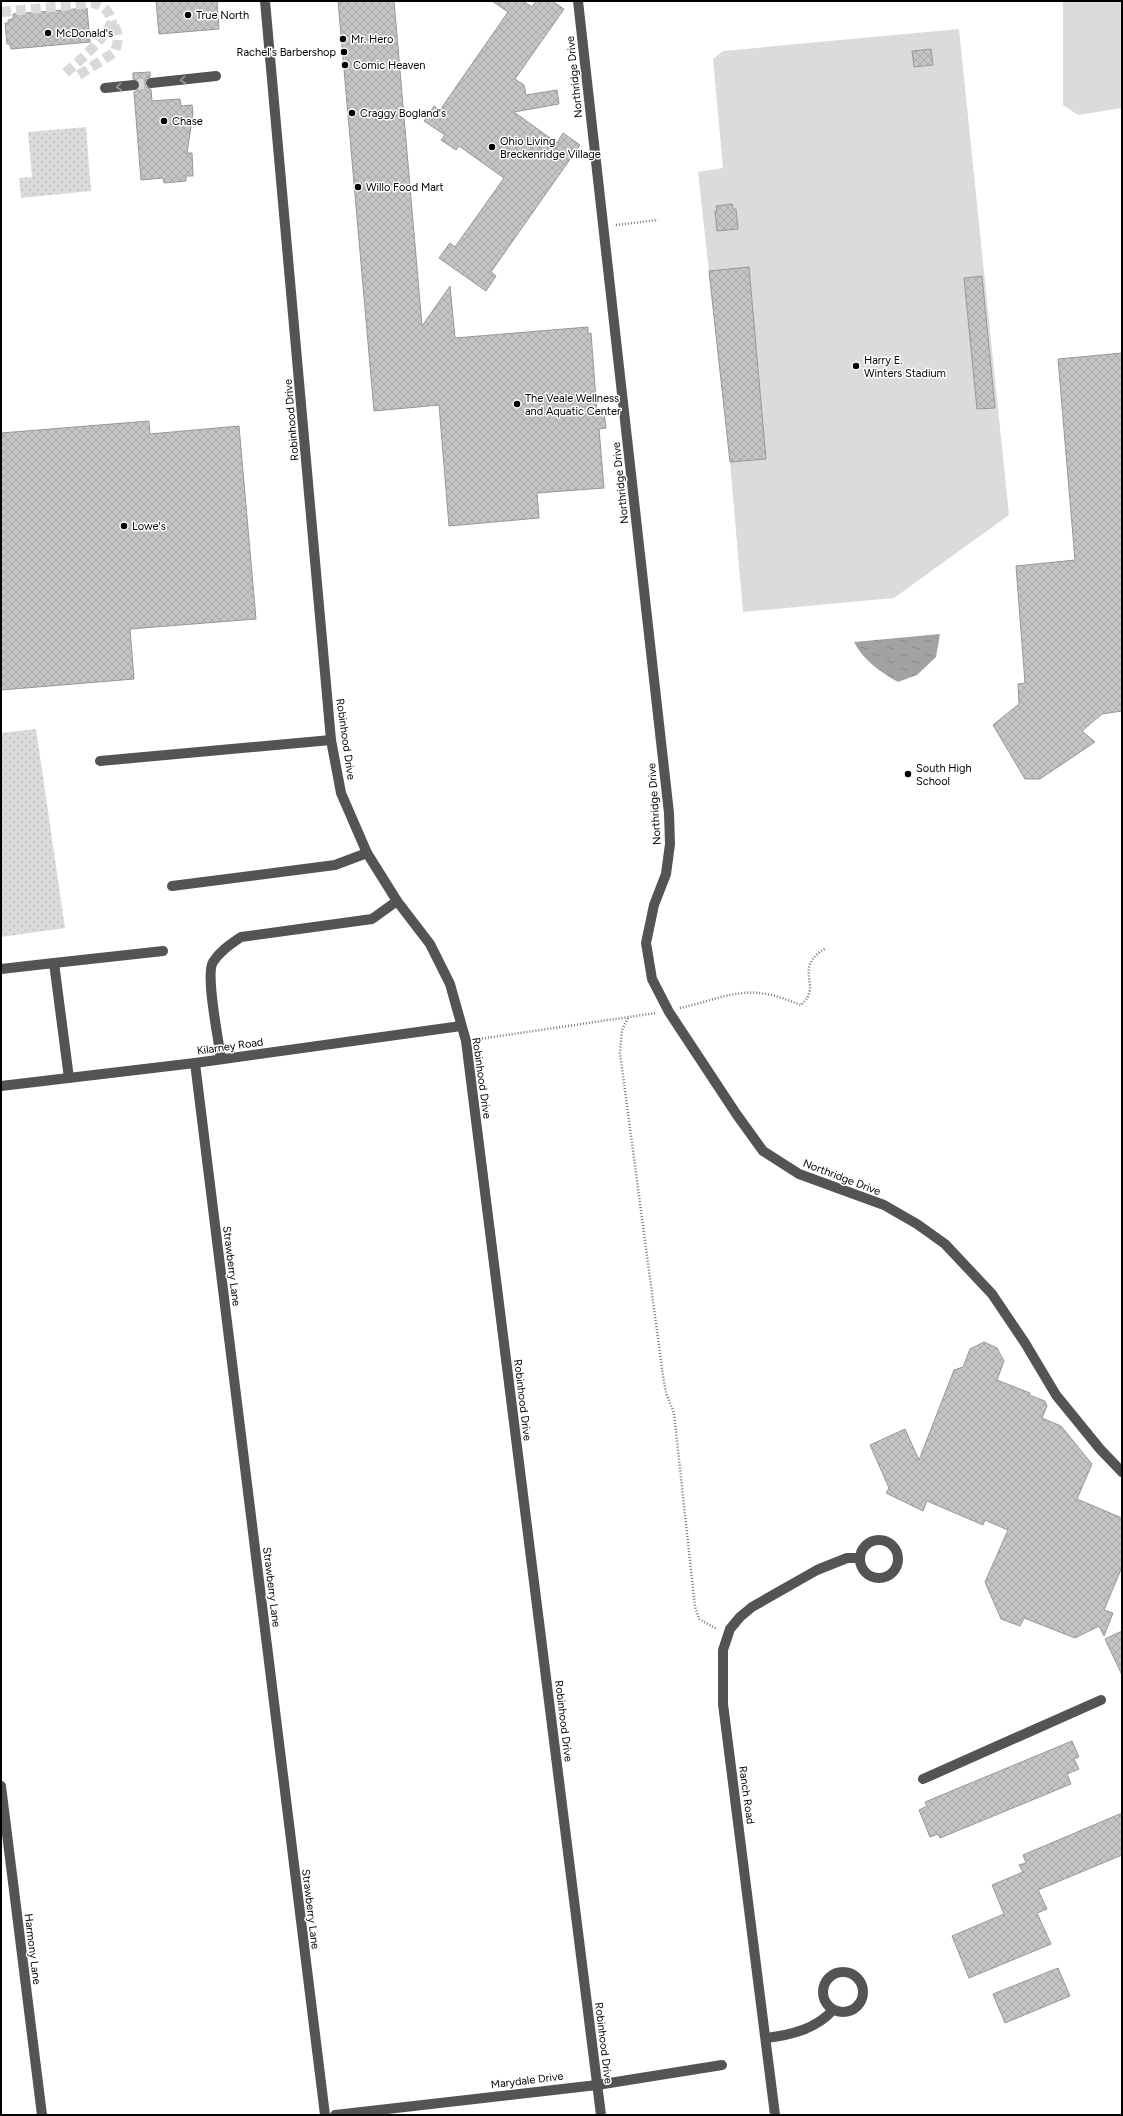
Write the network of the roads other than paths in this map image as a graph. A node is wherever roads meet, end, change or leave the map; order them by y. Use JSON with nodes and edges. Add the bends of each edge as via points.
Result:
{"nodes":[{"id":1,"x":265,"y":1,"type":"edge"},
{"id":2,"x":578,"y":1,"type":"edge"},
{"id":3,"x":216,"y":76,"type":"dead end"},
{"id":4,"x":151,"y":84,"type":"tunnel mouth"},
{"id":5,"x":134,"y":85,"type":"tunnel mouth"},
{"id":6,"x":105,"y":88,"type":"dead end"},
{"id":7,"x":332,"y":740,"type":"junction"},
{"id":8,"x":100,"y":761,"type":"dead end"},
{"id":9,"x":366,"y":853,"type":"junction"},
{"id":10,"x":172,"y":886,"type":"dead end"},
{"id":11,"x":397,"y":901,"type":"junction"},
{"id":12,"x":163,"y":951,"type":"dead end"},
{"id":13,"x":54,"y":963,"type":"junction"},
{"id":14,"x":1,"y":969,"type":"edge"},
{"id":15,"x":461,"y":1026,"type":"junction"},
{"id":16,"x":221,"y":1059,"type":"junction"},
{"id":17,"x":195,"y":1063,"type":"junction"},
{"id":18,"x":69,"y":1078,"type":"junction"},
{"id":19,"x":1,"y":1086,"type":"edge"},
{"id":20,"x":1122,"y":1472,"type":"edge"},
{"id":21,"x":860,"y":1558,"type":"dead end"},
{"id":22,"x":1101,"y":1700,"type":"dead end"},
{"id":23,"x":923,"y":1779,"type":"dead end"},
{"id":24,"x":1,"y":1786,"type":"edge"},
{"id":25,"x":833,"y":2010,"type":"dead end"},
{"id":26,"x":766,"y":2038,"type":"junction"},
{"id":27,"x":722,"y":2066,"type":"dead end"},
{"id":28,"x":597,"y":2085,"type":"junction"},
{"id":29,"x":42,"y":2115,"type":"edge"},
{"id":30,"x":325,"y":2115,"type":"edge"},
{"id":31,"x":335,"y":2115,"type":"edge"},
{"id":32,"x":601,"y":2115,"type":"edge"},
{"id":33,"x":776,"y":2115,"type":"edge"}],
"edges":[{"from":1,"to":7,"type":"street","name":"Robinhood Drive"},
{"from":2,"to":20,"type":"street","name":"Northridge Drive","via":[[669,813],[670,844],[666,874],[654,905],[646,943],[652,979],[669,1012],[763,1151],[799,1174],[884,1205],[945,1244],[992,1294],[1056,1395]]},
{"from":3,"to":4,"type":"street","one_way":true},
{"from":5,"to":6,"type":"street","one_way":true},
{"from":7,"to":8,"type":"street"},
{"from":7,"to":9,"type":"street","name":"Robinhood Drive","via":[[341,793]]},
{"from":9,"to":10,"type":"street","via":[[335,865]]},
{"from":9,"to":11,"type":"street","name":"Robinhood Drive"},
{"from":11,"to":15,"type":"street","name":"Robinhood Drive","via":[[430,944],[450,984]]},
{"from":11,"to":16,"type":"street","via":[[372,919],[240,937],[226,948],[212,962],[210,978]]},
{"from":12,"to":13,"type":"street"},
{"from":13,"to":14,"type":"street"},
{"from":13,"to":18,"type":"street"},
{"from":15,"to":16,"type":"street","name":"Kilarney Road"},
{"from":15,"to":28,"type":"street","name":"Robinhood Drive","via":[[466,1041]]},
{"from":16,"to":17,"type":"street","name":"Kilarney Road"},
{"from":17,"to":18,"type":"street","name":"Kilarney Road"},
{"from":17,"to":30,"type":"street","name":"Strawberry Lane"},
{"from":18,"to":19,"type":"street","name":"Kilarney Road"},
{"from":21,"to":26,"type":"street","name":"Ranch Road","via":[[847,1558],[817,1570],[752,1607],[728,1634],[723,1650],[723,1704]]},
{"from":22,"to":23,"type":"street"},
{"from":24,"to":29,"type":"street","name":"Harmony Lane"},
{"from":25,"to":26,"type":"street","via":[[825,2019],[806,2029]]},
{"from":26,"to":33,"type":"street","name":"Ranch Road"},
{"from":27,"to":28,"type":"street","name":"Marydale Drive"},
{"from":28,"to":31,"type":"street","name":"Marydale Drive"},
{"from":28,"to":32,"type":"street","name":"Robinhood Drive"}]}
